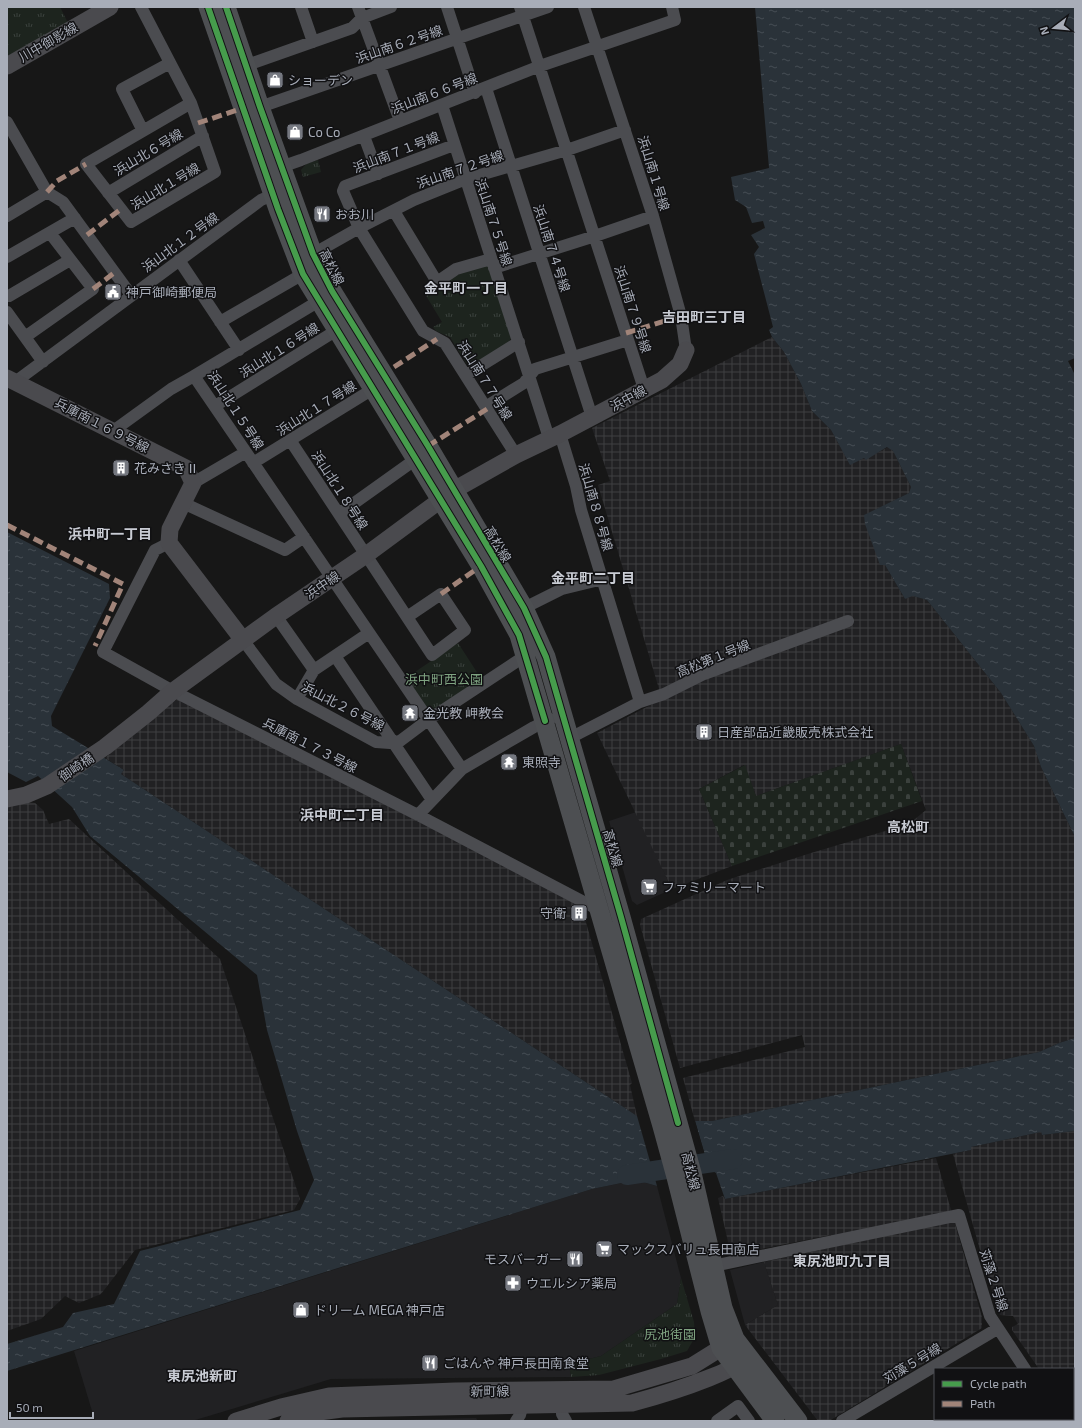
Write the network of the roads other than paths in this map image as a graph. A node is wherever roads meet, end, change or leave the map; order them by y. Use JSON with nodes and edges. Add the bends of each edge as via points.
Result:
{"nodes":[{"id":1,"x":110,"y":7,"type":"edge"},
{"id":2,"x":141,"y":7,"type":"edge"},
{"id":3,"x":208,"y":7,"type":"edge"},
{"id":4,"x":226,"y":7,"type":"edge"},
{"id":5,"x":301,"y":7,"type":"edge"},
{"id":6,"x":391,"y":7,"type":"edge"},
{"id":7,"x":447,"y":7,"type":"edge"},
{"id":8,"x":548,"y":7,"type":"edge"},
{"id":9,"x":584,"y":7,"type":"edge"},
{"id":10,"x":672,"y":7,"type":"edge"},
{"id":11,"x":522,"y":11,"type":"edge"},
{"id":12,"x":360,"y":13,"type":"edge"},
{"id":13,"x":458,"y":38,"type":"junction"},
{"id":14,"x":313,"y":42,"type":"junction"},
{"id":15,"x":598,"y":46,"type":"junction"},
{"id":16,"x":170,"y":63,"type":"junction"},
{"id":17,"x":247,"y":65,"type":"junction"},
{"id":18,"x":7,"y":66,"type":"edge"},
{"id":19,"x":380,"y":66,"type":"junction"},
{"id":20,"x":540,"y":66,"type":"junction"},
{"id":21,"x":480,"y":90,"type":"junction"},
{"id":22,"x":191,"y":103,"type":"junction"},
{"id":23,"x":442,"y":105,"type":"junction"},
{"id":24,"x":260,"y":107,"type":"junction"},
{"id":25,"x":400,"y":121,"type":"junction"},
{"id":26,"x":7,"y":122,"type":"edge"},
{"id":27,"x":625,"y":130,"type":"junction"},
{"id":28,"x":143,"y":131,"type":"junction"},
{"id":29,"x":203,"y":136,"type":"junction"},
{"id":30,"x":364,"y":136,"type":"junction"},
{"id":31,"x":454,"y":145,"type":"junction"},
{"id":32,"x":567,"y":150,"type":"junction"},
{"id":33,"x":511,"y":166,"type":"junction"},
{"id":34,"x":281,"y":167,"type":"junction"},
{"id":35,"x":378,"y":174,"type":"junction"},
{"id":36,"x":466,"y":179,"type":"junction"},
{"id":37,"x":47,"y":192,"type":"junction"},
{"id":38,"x":281,"y":192,"type":"junction"},
{"id":39,"x":108,"y":193,"type":"junction"},
{"id":40,"x":394,"y":211,"type":"junction"},
{"id":41,"x":7,"y":216,"type":"edge"},
{"id":42,"x":653,"y":216,"type":"junction"},
{"id":43,"x":75,"y":218,"type":"junction"},
{"id":44,"x":359,"y":228,"type":"junction"},
{"id":45,"x":50,"y":233,"type":"junction"},
{"id":46,"x":595,"y":236,"type":"junction"},
{"id":47,"x":313,"y":254,"type":"junction"},
{"id":48,"x":539,"y":254,"type":"junction"},
{"id":49,"x":7,"y":257,"type":"edge"},
{"id":50,"x":70,"y":260,"type":"junction"},
{"id":51,"x":179,"y":260,"type":"junction"},
{"id":52,"x":493,"y":263,"type":"junction"},
{"id":53,"x":303,"y":274,"type":"junction"},
{"id":54,"x":8,"y":296,"type":"edge"},
{"id":55,"x":131,"y":296,"type":"junction"},
{"id":56,"x":319,"y":301,"type":"junction"},
{"id":57,"x":7,"y":312,"type":"edge"},
{"id":58,"x":220,"y":322,"type":"junction"},
{"id":59,"x":337,"y":330,"type":"junction"},
{"id":60,"x":25,"y":337,"type":"junction"},
{"id":61,"x":628,"y":340,"type":"junction"},
{"id":62,"x":518,"y":342,"type":"junction"},
{"id":63,"x":239,"y":350,"type":"junction"},
{"id":64,"x":686,"y":350,"type":"joint"},
{"id":65,"x":572,"y":358,"type":"junction"},
{"id":66,"x":43,"y":362,"type":"junction"},
{"id":67,"x":466,"y":375,"type":"junction"},
{"id":68,"x":194,"y":376,"type":"junction"},
{"id":69,"x":529,"y":376,"type":"junction"},
{"id":70,"x":11,"y":380,"type":"edge"},
{"id":71,"x":373,"y":389,"type":"junction"},
{"id":72,"x":644,"y":389,"type":"junction"},
{"id":73,"x":215,"y":406,"type":"junction"},
{"id":74,"x":487,"y":408,"type":"junction"},
{"id":75,"x":592,"y":417,"type":"junction"},
{"id":76,"x":113,"y":431,"type":"junction"},
{"id":77,"x":555,"y":436,"type":"junction"},
{"id":78,"x":290,"y":440,"type":"junction"},
{"id":79,"x":246,"y":452,"type":"junction"},
{"id":80,"x":516,"y":455,"type":"junction"},
{"id":81,"x":416,"y":459,"type":"junction"},
{"id":82,"x":253,"y":463,"type":"junction"},
{"id":83,"x":193,"y":483,"type":"junction"},
{"id":84,"x":447,"y":496,"type":"junction"},
{"id":85,"x":183,"y":503,"type":"junction"},
{"id":86,"x":339,"y":514,"type":"junction"},
{"id":87,"x":304,"y":538,"type":"junction"},
{"id":88,"x":169,"y":543,"type":"junction"},
{"id":89,"x":366,"y":555,"type":"junction"},
{"id":90,"x":332,"y":578,"type":"junction"},
{"id":91,"x":603,"y":579,"type":"junction"},
{"id":92,"x":524,"y":608,"type":"junction"},
{"id":93,"x":276,"y":616,"type":"junction"},
{"id":94,"x":407,"y":617,"type":"junction"},
{"id":95,"x":848,"y":621,"type":"dead end"},
{"id":96,"x":369,"y":633,"type":"junction"},
{"id":97,"x":243,"y":640,"type":"junction"},
{"id":98,"x":335,"y":656,"type":"junction"},
{"id":99,"x":525,"y":656,"type":"junction"},
{"id":100,"x":314,"y":670,"type":"junction"},
{"id":101,"x":173,"y":692,"type":"junction"},
{"id":102,"x":297,"y":699,"type":"junction"},
{"id":103,"x":640,"y":702,"type":"junction"},
{"id":104,"x":564,"y":715,"type":"junction"},
{"id":105,"x":428,"y":720,"type":"junction"},
{"id":106,"x":545,"y":721,"type":"junction"},
{"id":107,"x":570,"y":738,"type":"junction"},
{"id":108,"x":394,"y":742,"type":"junction"},
{"id":109,"x":105,"y":747,"type":"joint"},
{"id":110,"x":462,"y":769,"type":"junction"},
{"id":111,"x":7,"y":798,"type":"edge"},
{"id":112,"x":432,"y":800,"type":"junction"},
{"id":113,"x":418,"y":815,"type":"junction"},
{"id":114,"x":600,"y":910,"type":"junction"},
{"id":115,"x":621,"y":917,"type":"junction"},
{"id":116,"x":670,"y":1124,"type":"junction"},
{"id":117,"x":684,"y":1175,"type":"junction"},
{"id":118,"x":713,"y":1266,"type":"junction"},
{"id":119,"x":997,"y":1329,"type":"junction"},
{"id":120,"x":728,"y":1343,"type":"junction"},
{"id":121,"x":742,"y":1361,"type":"junction"},
{"id":122,"x":1024,"y":1368,"type":"edge"},
{"id":123,"x":523,"y":1404,"type":"junction"},
{"id":124,"x":563,"y":1404,"type":"junction"},
{"id":125,"x":321,"y":1417,"type":"edge"},
{"id":126,"x":236,"y":1421,"type":"edge"},
{"id":127,"x":288,"y":1421,"type":"edge"},
{"id":128,"x":516,"y":1421,"type":"edge"},
{"id":129,"x":566,"y":1421,"type":"edge"},
{"id":130,"x":717,"y":1421,"type":"edge"},
{"id":131,"x":749,"y":1421,"type":"edge"},
{"id":132,"x":775,"y":1421,"type":"edge"},
{"id":133,"x":798,"y":1421,"type":"edge"},
{"id":134,"x":842,"y":1421,"type":"edge"}],
"edges":[{"from":1,"to":18,"type":"street","name":"川中御影線"},
{"from":2,"to":16,"type":"street","name":"浜山北１号線"},
{"from":3,"to":38,"type":"main road","name":"高松線"},
{"from":4,"to":17,"type":"main road","name":"高松線"},
{"from":5,"to":14,"type":"street"},
{"from":6,"to":12,"type":"street"},
{"from":7,"to":13,"type":"street","name":"浜山南７４号線"},
{"from":8,"to":11,"type":"street","name":"浜山南６２号線"},
{"from":9,"to":15,"type":"street","name":"浜山南１号線"},
{"from":10,"to":15,"type":"street","name":"浜山南６６号線","via":[[675,20]]},
{"from":11,"to":13,"type":"street","name":"浜山南６２号線"},
{"from":11,"to":20,"type":"street","name":"浜山南７９号線"},
{"from":12,"to":14,"type":"street","via":[[352,28]]},
{"from":12,"to":19,"type":"street"},
{"from":13,"to":19,"type":"street","name":"浜山南６２号線"},
{"from":13,"to":21,"type":"street","name":"浜山南７４号線"},
{"from":14,"to":17,"type":"street"},
{"from":15,"to":20,"type":"street","name":"浜山南６６号線"},
{"from":15,"to":27,"type":"street","name":"浜山南１号線"},
{"from":16,"to":22,"type":"street","name":"浜山北１号線"},
{"from":16,"to":28,"type":"street","via":[[122,89]]},
{"from":17,"to":24,"type":"main road","name":"高松線"},
{"from":19,"to":24,"type":"street","name":"浜山南６２号線"},
{"from":19,"to":25,"type":"street"},
{"from":20,"to":21,"type":"street","name":"浜山南６６号線"},
{"from":20,"to":32,"type":"street","name":"浜山南７９号線"},
{"from":21,"to":23,"type":"street","name":"浜山南６６号線"},
{"from":21,"to":33,"type":"street","name":"浜山南７４号線"},
{"from":22,"to":28,"type":"street","name":"浜山北１号線"},
{"from":22,"to":29,"type":"street","name":"浜山北１号線"},
{"from":23,"to":25,"type":"street","name":"浜山南６６号線"},
{"from":23,"to":31,"type":"street","name":"浜山南７５号線"},
{"from":24,"to":34,"type":"main road","name":"高松線"},
{"from":25,"to":30,"type":"street","name":"浜山南６６号線"},
{"from":26,"to":37,"type":"street"},
{"from":27,"to":32,"type":"street","name":"浜山南７２号線"},
{"from":27,"to":42,"type":"street","name":"浜山南１号線"},
{"from":28,"to":39,"type":"street","name":"浜山北１号線","via":[[86,164]]},
{"from":29,"to":39,"type":"street","name":"浜山北６号線"},
{"from":29,"to":39,"type":"street","name":"浜山北１号線","via":[[216,172],[151,211],[131,222]]},
{"from":30,"to":34,"type":"street","name":"浜山南６６号線"},
{"from":30,"to":35,"type":"street"},
{"from":31,"to":35,"type":"street","name":"浜山南７１号線"},
{"from":31,"to":36,"type":"street","name":"浜山南７５号線"},
{"from":32,"to":33,"type":"street","name":"浜山南７２号線"},
{"from":32,"to":46,"type":"street","name":"浜山南７９号線"},
{"from":33,"to":36,"type":"street","name":"浜山南７２号線"},
{"from":33,"to":48,"type":"street","name":"浜山南７４号線"},
{"from":34,"to":38,"type":"main road","name":"高松線"},
{"from":35,"to":44,"type":"street","name":"浜山南７１号線","via":[[345,186],[343,191]]},
{"from":36,"to":40,"type":"street","name":"浜山南７２号線"},
{"from":36,"to":52,"type":"street","name":"浜山南７５号線"},
{"from":37,"to":41,"type":"street"},
{"from":37,"to":43,"type":"street","via":[[63,202]]},
{"from":38,"to":47,"type":"main road","name":"高松線"},
{"from":38,"to":51,"type":"street","name":"浜山北１２号線","via":[[261,200]]},
{"from":38,"to":53,"type":"main road","name":"高松線"},
{"from":40,"to":44,"type":"street","name":"浜山南７２号線"},
{"from":40,"to":52,"type":"street","via":[[437,282],[456,269]]},
{"from":42,"to":46,"type":"street"},
{"from":42,"to":64,"type":"street","name":"浜山南１号線","via":[[682,316]]},
{"from":43,"to":45,"type":"street"},
{"from":43,"to":55,"type":"street"},
{"from":44,"to":47,"type":"street","name":"浜山南７２号線"},
{"from":44,"to":67,"type":"street","name":"浜山南７７号線","via":[[423,331],[445,343]]},
{"from":45,"to":49,"type":"street"},
{"from":45,"to":50,"type":"street"},
{"from":46,"to":48,"type":"street"},
{"from":46,"to":61,"type":"street","name":"浜山南７９号線"},
{"from":47,"to":84,"type":"main road","name":"高松線","via":[[332,291],[428,446]]},
{"from":48,"to":52,"type":"street"},
{"from":48,"to":65,"type":"street","name":"浜山南７４号線"},
{"from":50,"to":54,"type":"street"},
{"from":50,"to":60,"type":"street","via":[[93,289]]},
{"from":51,"to":55,"type":"street","name":"浜山北１２号線"},
{"from":51,"to":58,"type":"street"},
{"from":52,"to":62,"type":"street","name":"浜山南７５号線"},
{"from":53,"to":56,"type":"main road","name":"高松線"},
{"from":53,"to":58,"type":"street"},
{"from":55,"to":66,"type":"street","name":"浜山北１２号線"},
{"from":56,"to":59,"type":"main road","name":"高松線"},
{"from":56,"to":63,"type":"street","name":"浜山北１５号線"},
{"from":57,"to":60,"type":"street"},
{"from":58,"to":63,"type":"street"},
{"from":59,"to":71,"type":"main road","name":"高松線"},
{"from":59,"to":73,"type":"street","name":"浜山北１６号線"},
{"from":60,"to":66,"type":"street"},
{"from":61,"to":65,"type":"street"},
{"from":61,"to":72,"type":"street","name":"浜山南７９号線"},
{"from":62,"to":67,"type":"street"},
{"from":62,"to":69,"type":"street","name":"浜山南７５号線"},
{"from":63,"to":68,"type":"street","name":"浜山北１５号線"},
{"from":64,"to":72,"type":"street","name":"浜中線","via":[[680,364],[662,380]]},
{"from":65,"to":69,"type":"street","via":[[535,369]]},
{"from":65,"to":75,"type":"street","name":"浜山南７４号線"},
{"from":66,"to":70,"type":"street","name":"浜山北１２号線"},
{"from":67,"to":74,"type":"street","name":"浜山南７７号線"},
{"from":68,"to":73,"type":"street","name":"浜山北１５号線"},
{"from":68,"to":76,"type":"street","via":[[171,388]]},
{"from":69,"to":74,"type":"street","via":[[524,383]]},
{"from":69,"to":77,"type":"street","name":"浜山南７５号線"},
{"from":70,"to":76,"type":"street","name":"兵庫南１６９号線"},
{"from":71,"to":78,"type":"street","name":"浜山北１７号線"},
{"from":71,"to":81,"type":"main road","name":"高松線"},
{"from":72,"to":75,"type":"street","name":"浜中線"},
{"from":73,"to":79,"type":"street","name":"浜山北１５号線"},
{"from":74,"to":80,"type":"street","name":"浜山南７７号線"},
{"from":75,"to":77,"type":"street","name":"浜中線"},
{"from":76,"to":83,"type":"street","name":"兵庫南１６９号線","via":[[186,468]]},
{"from":77,"to":80,"type":"street","name":"浜中線"},
{"from":77,"to":91,"type":"street","name":"浜山南８８号線","via":[[576,486]]},
{"from":78,"to":82,"type":"street","name":"浜山北１７号線"},
{"from":78,"to":86,"type":"street","name":"浜山北１８号線"},
{"from":79,"to":82,"type":"street","name":"浜山北１５号線"},
{"from":79,"to":83,"type":"street"},
{"from":80,"to":84,"type":"street","name":"浜中線"},
{"from":81,"to":84,"type":"main road","name":"高松線"},
{"from":81,"to":86,"type":"street"},
{"from":82,"to":87,"type":"street","name":"浜山北１５号線"},
{"from":83,"to":85,"type":"street"},
{"from":84,"to":89,"type":"street","name":"浜中線"},
{"from":84,"to":92,"type":"main road","name":"高松線"},
{"from":84,"to":99,"type":"main road","name":"高松線","via":[[518,634]]},
{"from":85,"to":87,"type":"street","via":[[285,550]]},
{"from":85,"to":88,"type":"street","via":[[170,529]]},
{"from":86,"to":89,"type":"street","name":"浜山北１８号線"},
{"from":87,"to":90,"type":"street","name":"浜山北１５号線"},
{"from":88,"to":97,"type":"street"},
{"from":88,"to":101,"type":"street","name":"兵庫南１７３号線","via":[[155,550],[103,652]]},
{"from":89,"to":90,"type":"street","name":"浜中線"},
{"from":89,"to":94,"type":"street","name":"浜山北１８号線"},
{"from":90,"to":93,"type":"street","name":"浜中線"},
{"from":90,"to":96,"type":"street","name":"浜山北１５号線"},
{"from":91,"to":92,"type":"street","via":[[562,589]]},
{"from":91,"to":103,"type":"street","name":"浜山南８８号線"},
{"from":92,"to":104,"type":"main road","name":"高松線","via":[[546,657]]},
{"from":93,"to":97,"type":"street","name":"浜中線"},
{"from":93,"to":100,"type":"street"},
{"from":94,"to":94,"type":"street","name":"浜山北１８号線","via":[[432,655],[465,630],[441,594]]},
{"from":95,"to":103,"type":"street","name":"高松第１号線","via":[[704,674],[664,694]]},
{"from":96,"to":98,"type":"street"},
{"from":96,"to":105,"type":"street","name":"浜山北１５号線"},
{"from":97,"to":101,"type":"street","name":"浜中線"},
{"from":97,"to":102,"type":"street","name":"浜山北２６号線","via":[[276,684]]},
{"from":98,"to":100,"type":"street"},
{"from":98,"to":108,"type":"street"},
{"from":99,"to":105,"type":"street","name":"浜山北２６号線"},
{"from":99,"to":106,"type":"main road","name":"高松線"},
{"from":100,"to":102,"type":"street"},
{"from":101,"to":109,"type":"street","name":"浜中線"},
{"from":101,"to":113,"type":"street","name":"兵庫南１７３号線"},
{"from":102,"to":108,"type":"street","name":"浜山北２６号線","via":[[376,742]]},
{"from":103,"to":107,"type":"street","name":"高松第１号線"},
{"from":104,"to":106,"type":"street"},
{"from":104,"to":107,"type":"main road","name":"高松線"},
{"from":105,"to":108,"type":"street","name":"浜山北２６号線","via":[[400,741]]},
{"from":105,"to":110,"type":"street","name":"浜山北１５号線"},
{"from":106,"to":110,"type":"street"},
{"from":106,"to":114,"type":"main road","name":"高松線"},
{"from":107,"to":115,"type":"main road","name":"高松線"},
{"from":108,"to":112,"type":"street"},
{"from":109,"to":111,"type":"street","name":"御崎橋","via":[[47,786],[26,795]]},
{"from":110,"to":112,"type":"street"},
{"from":112,"to":113,"type":"street"},
{"from":113,"to":114,"type":"street","name":"兵庫南１７３号線"},
{"from":114,"to":115,"type":"street","name":"兵庫南１７３号線"},
{"from":114,"to":116,"type":"main road","name":"高松線"},
{"from":115,"to":116,"type":"main road","name":"高松線"},
{"from":116,"to":117,"type":"main road","name":"高松線"},
{"from":117,"to":118,"type":"main road","name":"高松線"},
{"from":117,"to":120,"type":"main road","name":"高松線","via":[[710,1311]]},
{"from":118,"to":119,"type":"street","name":"苅藻２号線","via":[[959,1216],[990,1316]]},
{"from":118,"to":120,"type":"main road","name":"高松線"},
{"from":119,"to":122,"type":"street","name":"苅藻２号線"},
{"from":119,"to":134,"type":"street","name":"苅藻５号線"},
{"from":120,"to":121,"type":"main road","name":"高松線"},
{"from":120,"to":126,"type":"street","name":"新町線","via":[[692,1366],[614,1389],[329,1396]]},
{"from":121,"to":124,"type":"street","name":"新町線","via":[[660,1395],[632,1403]]},
{"from":121,"to":132,"type":"main road","name":"高松線"},
{"from":121,"to":133,"type":"main road","name":"高松線"},
{"from":123,"to":124,"type":"street","name":"新町線"},
{"from":123,"to":125,"type":"street","name":"新町線","via":[[342,1409]]},
{"from":123,"to":128,"type":"street"},
{"from":124,"to":129,"type":"street","via":[[562,1414]]},
{"from":125,"to":127,"type":"street","name":"新町線"},
{"from":130,"to":131,"type":"street","via":[[738,1406]]}]}
